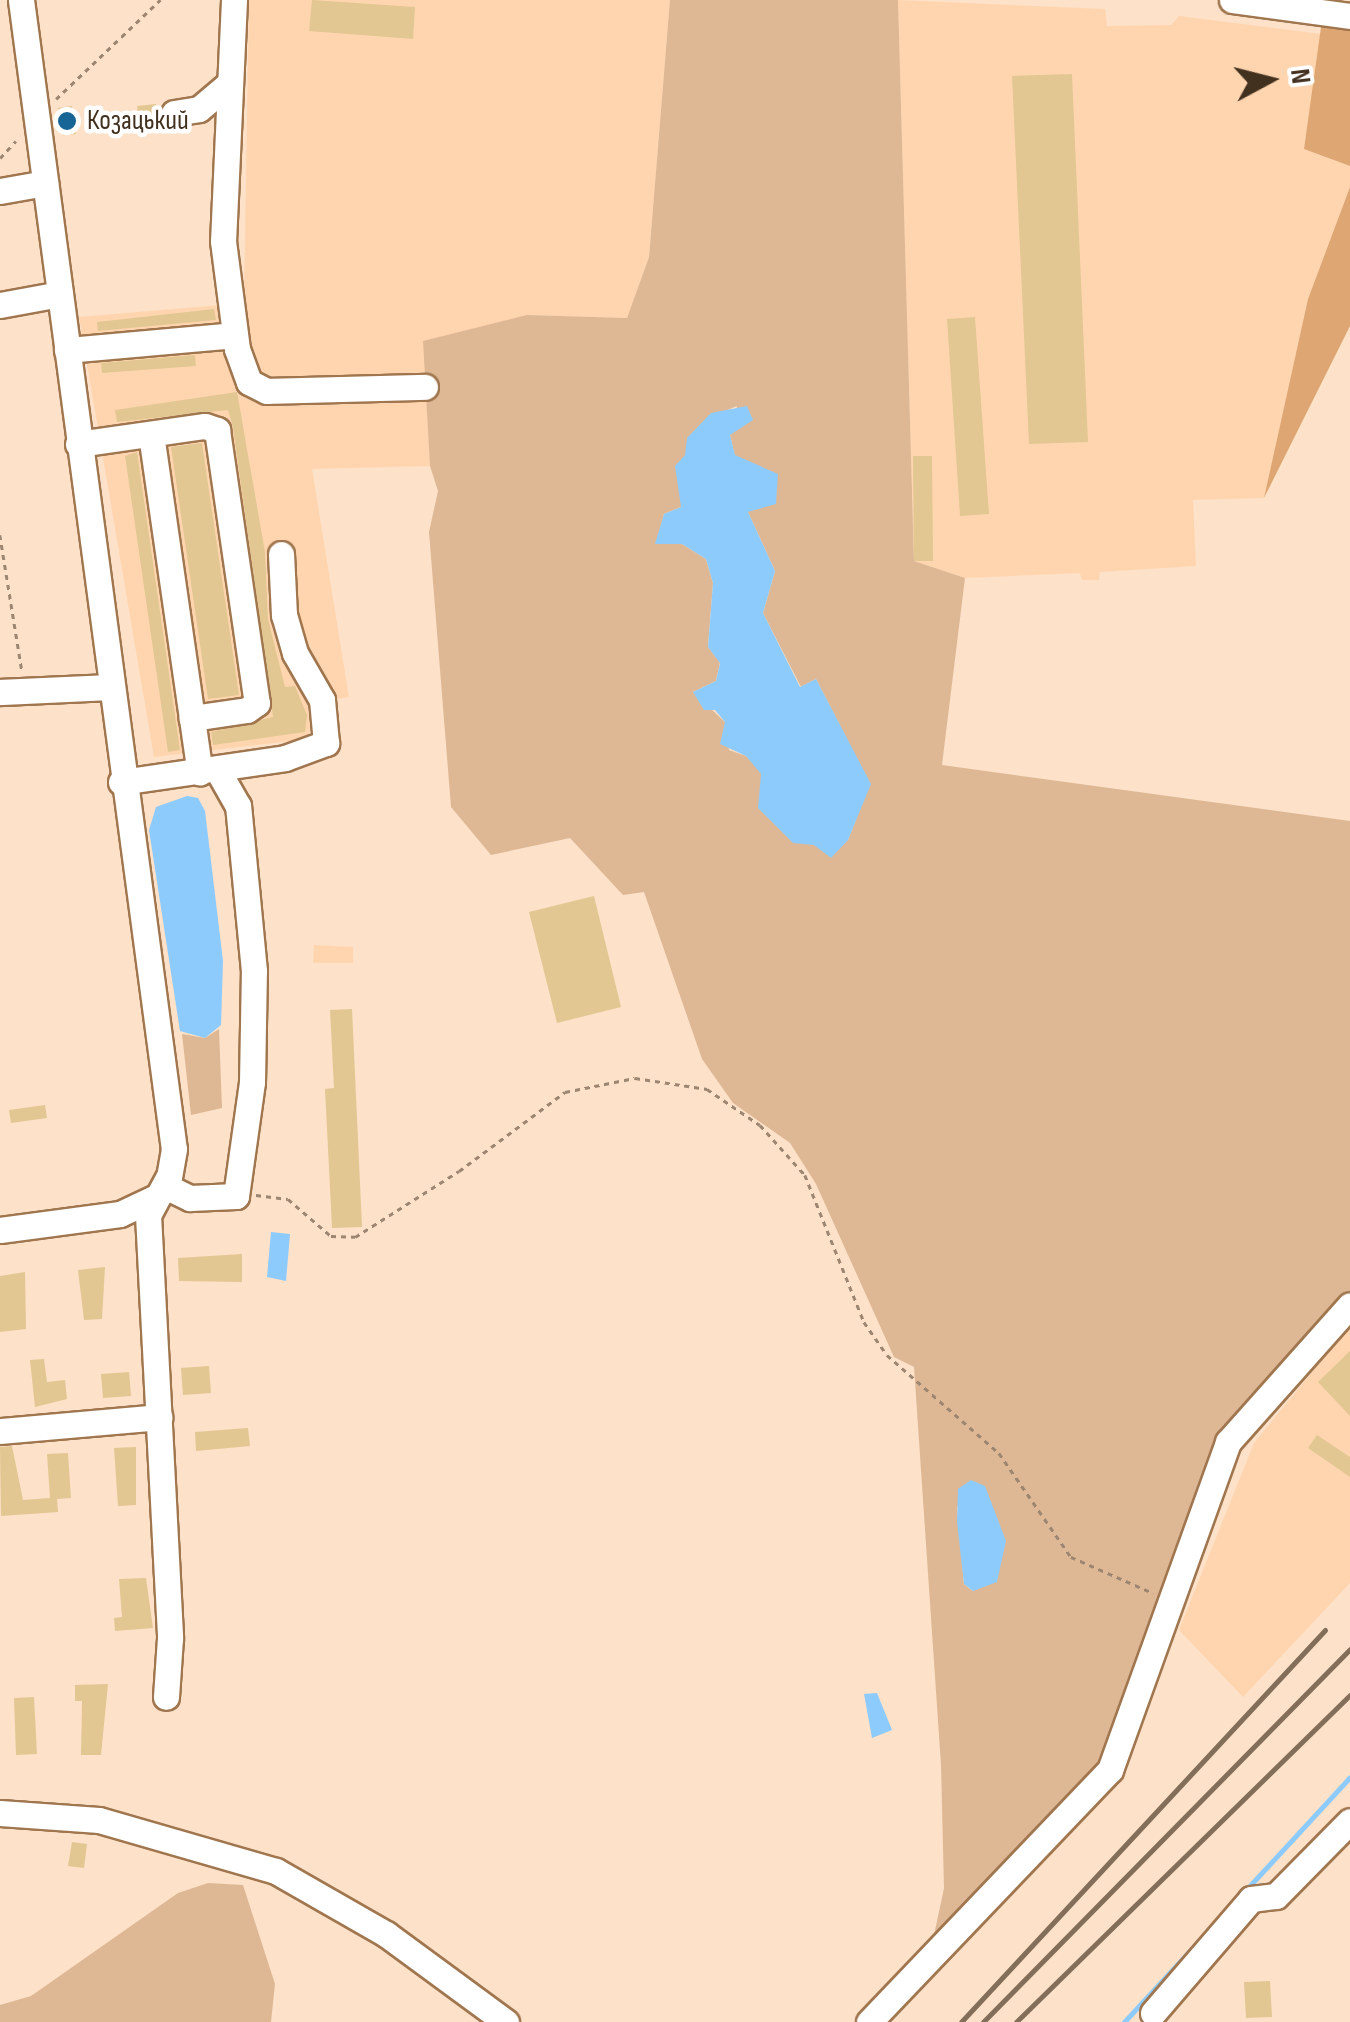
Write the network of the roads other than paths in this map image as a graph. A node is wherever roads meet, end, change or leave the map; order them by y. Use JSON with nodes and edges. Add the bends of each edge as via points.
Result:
{"nodes":[{"id":1,"x":21,"y":0,"type":"edge"},
{"id":2,"x":234,"y":0,"type":"edge"},
{"id":3,"x":1232,"y":0,"type":"edge"},
{"id":4,"x":1350,"y":16,"type":"edge"},
{"id":5,"x":229,"y":84,"type":"junction"},
{"id":6,"x":174,"y":113,"type":"dead end"},
{"id":7,"x":45,"y":183,"type":"junction"},
{"id":8,"x":0,"y":190,"type":"edge"},
{"id":9,"x":60,"y":294,"type":"junction"},
{"id":10,"x":0,"y":305,"type":"edge"},
{"id":11,"x":234,"y":334,"type":"junction"},
{"id":12,"x":67,"y":350,"type":"junction"},
{"id":13,"x":425,"y":387,"type":"dead end"},
{"id":14,"x":150,"y":434,"type":"junction"},
{"id":15,"x":78,"y":444,"type":"junction"},
{"id":16,"x":281,"y":554,"type":"dead end"},
{"id":17,"x":109,"y":686,"type":"junction"},
{"id":18,"x":0,"y":692,"type":"edge"},
{"id":19,"x":192,"y":718,"type":"junction"},
{"id":20,"x":208,"y":771,"type":"junction"},
{"id":21,"x":121,"y":782,"type":"junction"},
{"id":22,"x":160,"y":1192,"type":"junction"},
{"id":23,"x":0,"y":1230,"type":"edge"},
{"id":24,"x":1350,"y":1305,"type":"edge"},
{"id":25,"x":158,"y":1417,"type":"junction"},
{"id":26,"x":0,"y":1430,"type":"edge"},
{"id":27,"x":166,"y":1697,"type":"dead end"},
{"id":28,"x":0,"y":1813,"type":"edge"},
{"id":29,"x":1350,"y":1821,"type":"edge"},
{"id":30,"x":1153,"y":2014,"type":"dead end"},
{"id":31,"x":506,"y":2022,"type":"edge"},
{"id":32,"x":870,"y":2022,"type":"edge"}],
"edges":[{"from":1,"to":7,"type":"street"},
{"from":2,"to":5,"type":"street"},
{"from":3,"to":4,"type":"street"},
{"from":5,"to":6,"type":"street","via":[[199,109]]},
{"from":5,"to":11,"type":"street","via":[[223,241]]},
{"from":7,"to":8,"type":"street"},
{"from":7,"to":9,"type":"street"},
{"from":9,"to":10,"type":"street"},
{"from":9,"to":12,"type":"street"},
{"from":11,"to":12,"type":"street"},
{"from":11,"to":13,"type":"street","via":[[249,382],[260,390]]},
{"from":12,"to":15,"type":"street"},
{"from":14,"to":15,"type":"street"},
{"from":14,"to":19,"type":"street"},
{"from":14,"to":19,"type":"street","via":[[212,426],[225,473],[257,702],[247,710]]},
{"from":15,"to":17,"type":"street"},
{"from":16,"to":20,"type":"street","via":[[284,616],[294,653],[322,700],[326,743],[306,754]]},
{"from":17,"to":18,"type":"street"},
{"from":17,"to":21,"type":"street"},
{"from":19,"to":20,"type":"street"},
{"from":20,"to":21,"type":"street"},
{"from":20,"to":22,"type":"street","via":[[238,806],[254,971],[252,1082],[236,1196]]},
{"from":21,"to":22,"type":"street","via":[[174,1149]]},
{"from":22,"to":23,"type":"street","via":[[120,1214]]},
{"from":22,"to":25,"type":"street","via":[[148,1226]]},
{"from":24,"to":32,"type":"street","via":[[1228,1442],[1110,1770]]},
{"from":25,"to":26,"type":"street"},
{"from":25,"to":27,"type":"street","via":[[170,1638]]},
{"from":28,"to":31,"type":"street","via":[[99,1820],[276,1871],[386,1934]]},
{"from":29,"to":30,"type":"street","via":[[1276,1896],[1251,1900]]}]}
